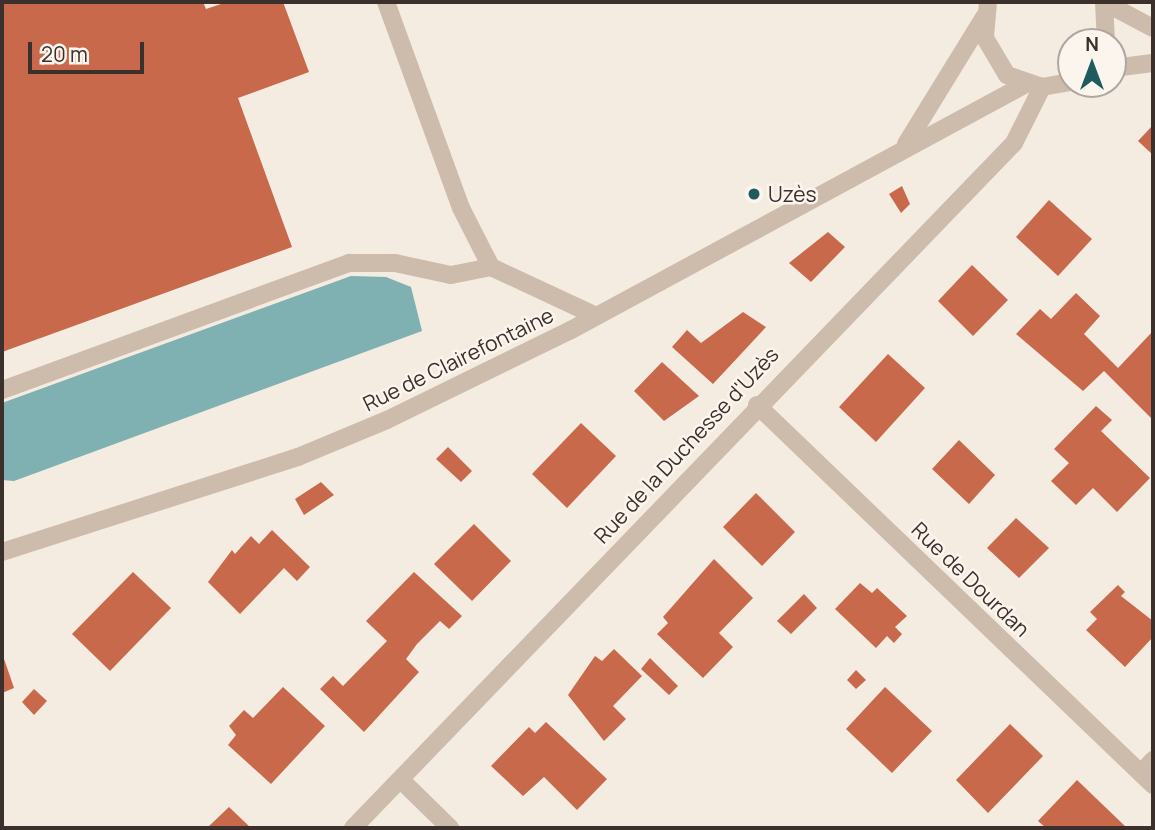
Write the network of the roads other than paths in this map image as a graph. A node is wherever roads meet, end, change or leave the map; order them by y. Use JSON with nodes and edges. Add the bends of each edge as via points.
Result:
{"nodes":[{"id":1,"x":386,"y":2,"type":"edge"},
{"id":2,"x":1104,"y":2,"type":"edge"},
{"id":3,"x":986,"y":9,"type":"edge"},
{"id":4,"x":1105,"y":28,"type":"edge"},
{"id":5,"x":1153,"y":28,"type":"edge"},
{"id":6,"x":1153,"y":63,"type":"edge"},
{"id":7,"x":1127,"y":66,"type":"edge"},
{"id":8,"x":1057,"y":84,"type":"edge"},
{"id":9,"x":1034,"y":86,"type":"junction"},
{"id":10,"x":906,"y":144,"type":"junction"},
{"id":11,"x":491,"y":267,"type":"junction"},
{"id":12,"x":596,"y":316,"type":"junction"},
{"id":13,"x":2,"y":390,"type":"edge"},
{"id":14,"x":757,"y":405,"type":"junction"},
{"id":15,"x":2,"y":552,"type":"edge"},
{"id":16,"x":1149,"y":773,"type":"edge"},
{"id":17,"x":401,"y":780,"type":"junction"},
{"id":18,"x":353,"y":828,"type":"edge"},
{"id":19,"x":450,"y":828,"type":"edge"}],
"edges":[{"from":1,"to":11,"type":"street","via":[[461,208]]},
{"from":2,"to":4,"type":"street"},
{"from":2,"to":5,"type":"street"},
{"from":3,"to":9,"type":"street","via":[[993,58]]},
{"from":3,"to":10,"type":"street","name":"Rue de Clairefontaine"},
{"from":6,"to":7,"type":"street"},
{"from":8,"to":9,"type":"street","name":"Rue de Clairefontaine"},
{"from":9,"to":10,"type":"street","name":"Rue de Clairefontaine"},
{"from":9,"to":14,"type":"street","name":"Rue de la Duchesse d'Uzès","via":[[1014,143]]},
{"from":10,"to":12,"type":"street","name":"Rue de Clairefontaine"},
{"from":11,"to":12,"type":"street"},
{"from":11,"to":13,"type":"street","via":[[452,275],[395,263],[349,263]]},
{"from":12,"to":15,"type":"street","name":"Rue de Clairefontaine","via":[[298,457]]},
{"from":14,"to":16,"type":"street","name":"Rue de Dourdan"},
{"from":14,"to":17,"type":"street","name":"Rue de la Duchesse d'Uzès"},
{"from":17,"to":18,"type":"street","name":"Rue de la Duchesse d'Uzès"},
{"from":17,"to":19,"type":"street"}]}
